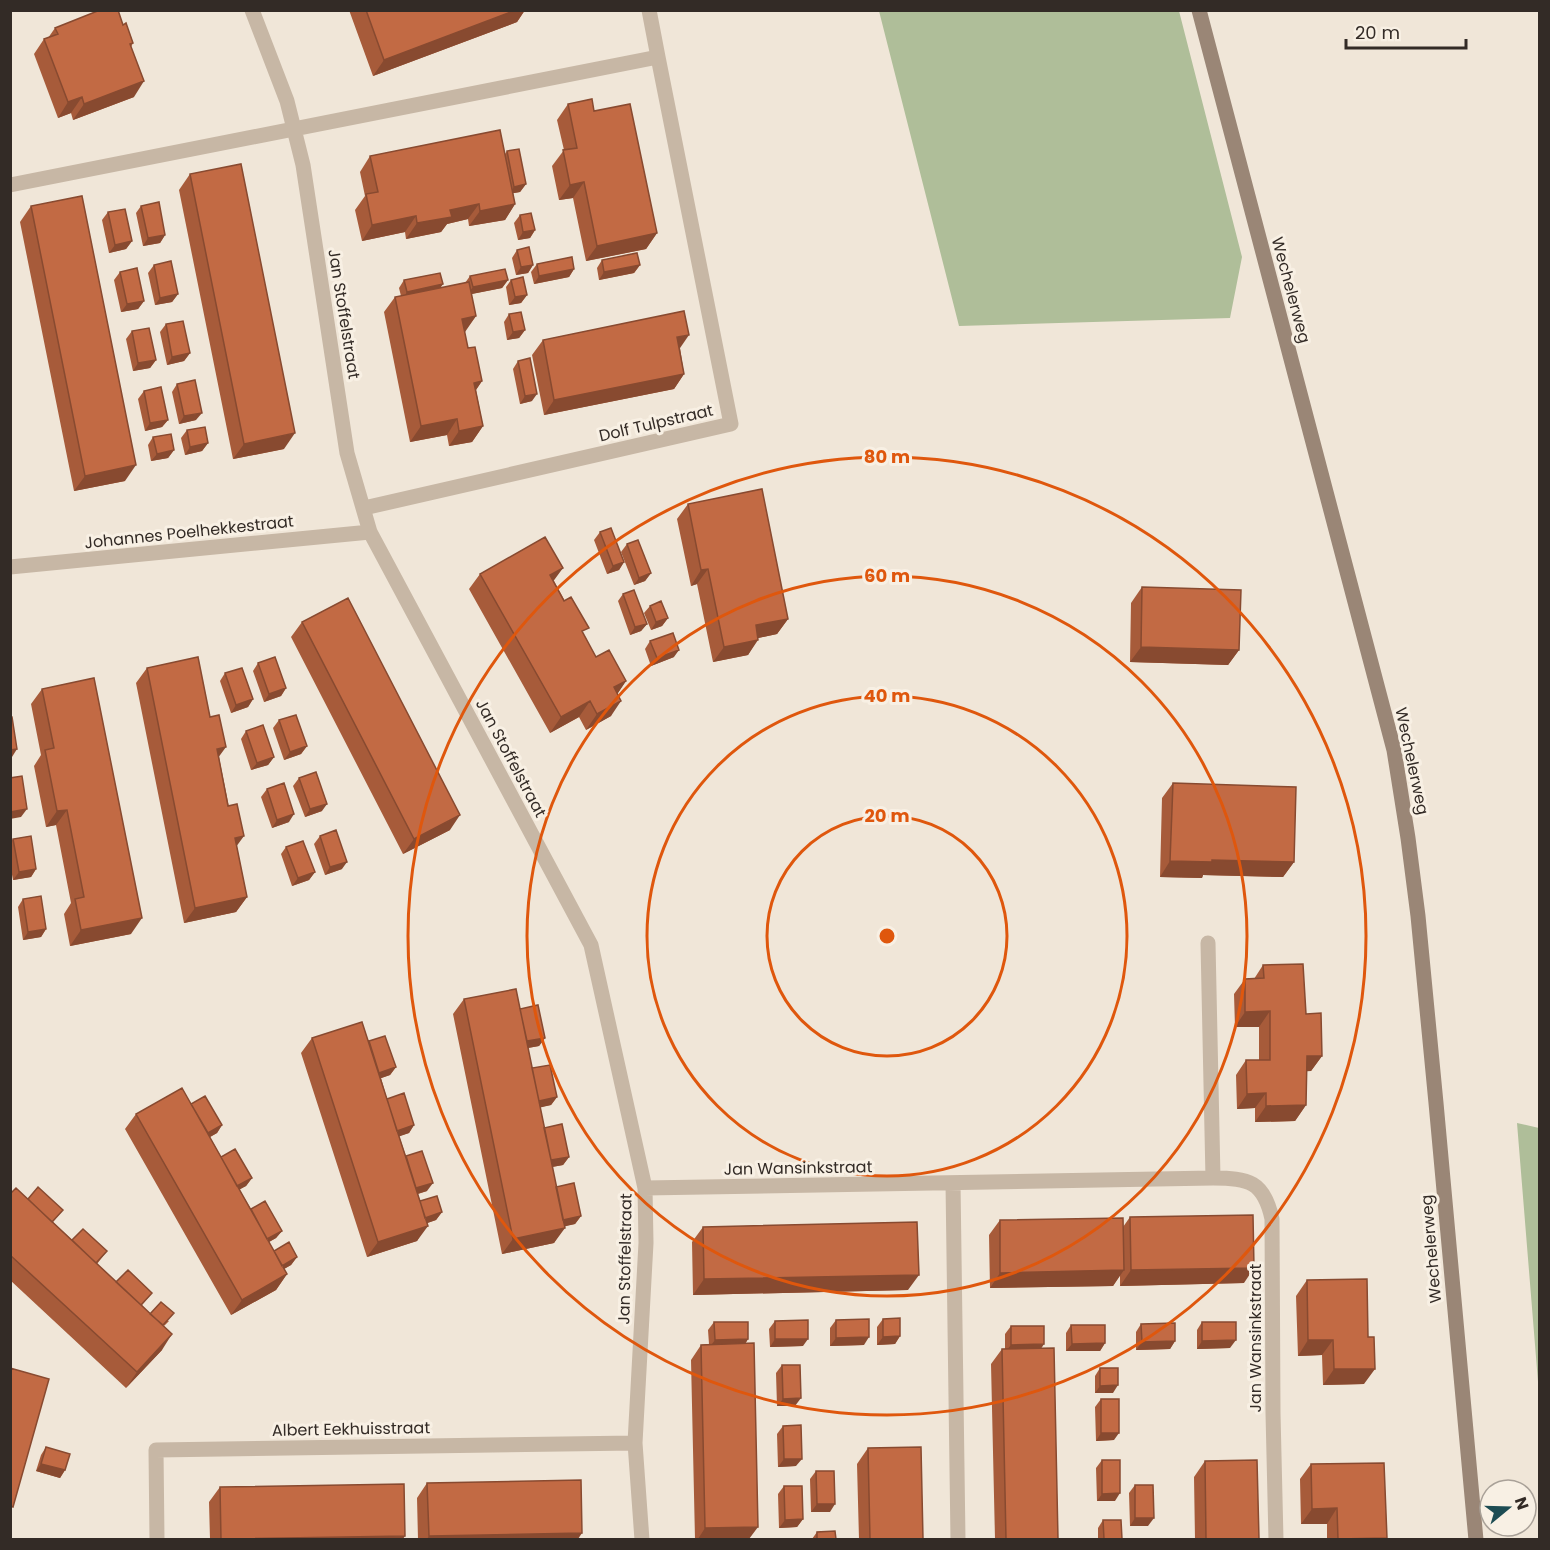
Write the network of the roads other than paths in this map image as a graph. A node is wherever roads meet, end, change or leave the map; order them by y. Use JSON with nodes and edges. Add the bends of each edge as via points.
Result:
{"nodes":[{"id":1,"x":252,"y":10,"type":"edge"},
{"id":2,"x":649,"y":10,"type":"edge"},
{"id":3,"x":1199,"y":10,"type":"edge"},
{"id":4,"x":658,"y":57,"type":"junction"},
{"id":5,"x":293,"y":130,"type":"junction"},
{"id":6,"x":10,"y":185,"type":"edge"},
{"id":7,"x":364,"y":508,"type":"junction"},
{"id":8,"x":370,"y":532,"type":"junction"},
{"id":9,"x":10,"y":567,"type":"edge"},
{"id":10,"x":1208,"y":943,"type":"dead end"},
{"id":11,"x":1213,"y":1178,"type":"junction"},
{"id":12,"x":953,"y":1183,"type":"junction"},
{"id":13,"x":645,"y":1188,"type":"junction"},
{"id":14,"x":635,"y":1443,"type":"junction"},
{"id":15,"x":157,"y":1539,"type":"edge"},
{"id":16,"x":642,"y":1539,"type":"edge"},
{"id":17,"x":958,"y":1539,"type":"edge"},
{"id":18,"x":1276,"y":1539,"type":"edge"},
{"id":19,"x":1476,"y":1539,"type":"edge"}],
"edges":[{"from":1,"to":5,"type":"street","name":"Jan Stoffelstraat","via":[[287,101]]},
{"from":2,"to":4,"type":"street","name":"Dolf Tulpstraat"},
{"from":3,"to":19,"type":"street","name":"Wechelerweg","via":[[1394,750],[1418,915]]},
{"from":4,"to":5,"type":"street"},
{"from":4,"to":7,"type":"street","name":"Dolf Tulpstraat","via":[[731,424]]},
{"from":5,"to":6,"type":"street"},
{"from":5,"to":7,"type":"street","name":"Jan Stoffelstraat","via":[[303,165],[347,453]]},
{"from":7,"to":8,"type":"street","name":"Jan Stoffelstraat"},
{"from":8,"to":9,"type":"street","name":"Johannes Poelhekkestraat"},
{"from":8,"to":13,"type":"street","name":"Jan Stoffelstraat","via":[[591,945]]},
{"from":10,"to":11,"type":"street"},
{"from":11,"to":12,"type":"street","name":"Jan Wansinkstraat"},
{"from":11,"to":18,"type":"street","name":"Jan Wansinkstraat","via":[[1251,1182],[1270,1207]]},
{"from":12,"to":13,"type":"street","name":"Jan Wansinkstraat"},
{"from":12,"to":17,"type":"street"},
{"from":13,"to":14,"type":"street","name":"Jan Stoffelstraat","via":[[646,1243]]},
{"from":14,"to":15,"type":"street","name":"Albert Eekhuisstraat","via":[[156,1450]]},
{"from":14,"to":16,"type":"street","name":"Jan Stoffelstraat"}]}
